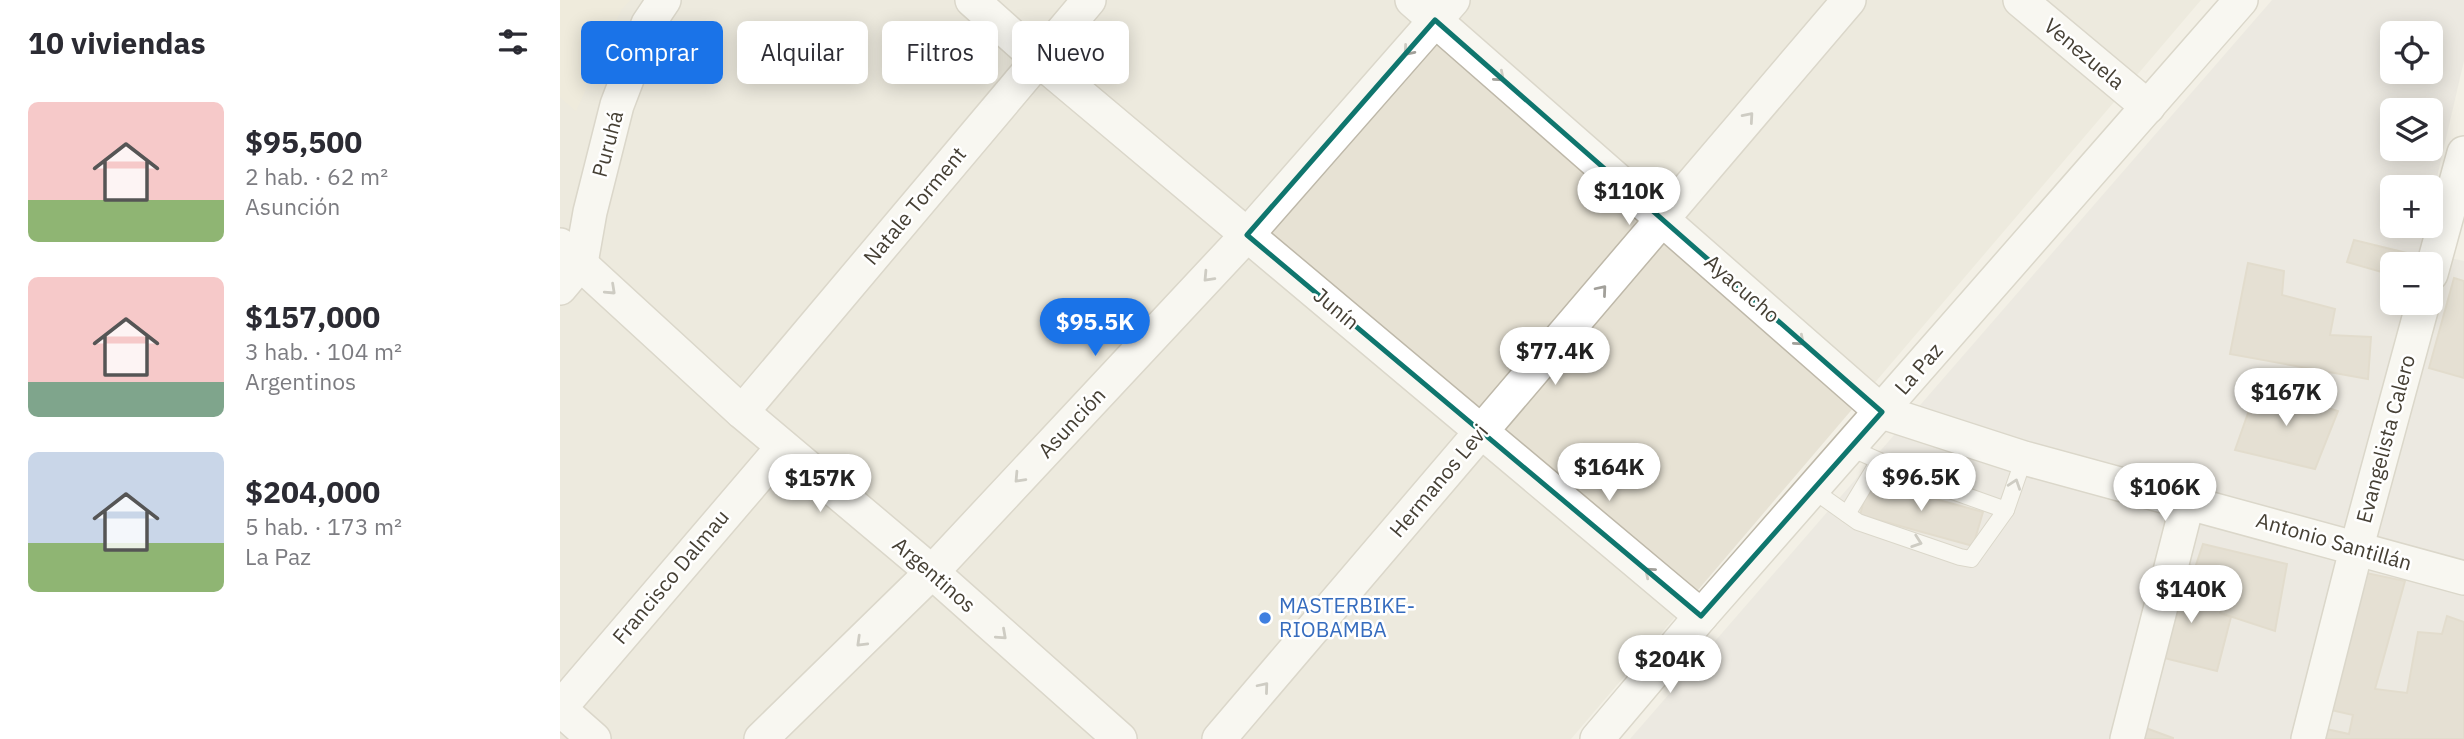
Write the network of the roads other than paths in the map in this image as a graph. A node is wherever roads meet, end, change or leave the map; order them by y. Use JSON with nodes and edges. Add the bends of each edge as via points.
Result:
{"nodes":[{"id":1,"x":664,"y":0,"type":"edge"},
{"id":2,"x":972,"y":0,"type":"edge"},
{"id":3,"x":1089,"y":0,"type":"edge"},
{"id":4,"x":1849,"y":0,"type":"edge"},
{"id":5,"x":2020,"y":0,"type":"edge"},
{"id":6,"x":2241,"y":0,"type":"edge"},
{"id":7,"x":1433,"y":7,"type":"edge"},
{"id":8,"x":1072,"y":21,"type":"edge"},
{"id":9,"x":1012,"y":36,"type":"edge"},
{"id":10,"x":1019,"y":84,"type":"edge"},
{"id":11,"x":1068,"y":84,"type":"edge"},
{"id":12,"x":2148,"y":107,"type":"junction"},
{"id":13,"x":2464,"y":153,"type":"edge"},
{"id":14,"x":1662,"y":219,"type":"junction"},
{"id":15,"x":1247,"y":235,"type":"junction"},
{"id":16,"x":2453,"y":238,"type":"edge"},
{"id":17,"x":570,"y":254,"type":"edge"},
{"id":18,"x":2443,"y":254,"type":"edge"},
{"id":19,"x":560,"y":288,"type":"edge"},
{"id":20,"x":2420,"y":315,"type":"edge"},
{"id":21,"x":742,"y":412,"type":"junction"},
{"id":22,"x":1882,"y":412,"type":"junction"},
{"id":23,"x":1482,"y":431,"type":"junction"},
{"id":24,"x":782,"y":447,"type":"junction"},
{"id":25,"x":1865,"y":454,"type":"junction"},
{"id":26,"x":2024,"y":458,"type":"junction"},
{"id":27,"x":1813,"y":490,"type":"junction"},
{"id":28,"x":2188,"y":501,"type":"junction"},
{"id":29,"x":2006,"y":510,"type":"junction"},
{"id":30,"x":1847,"y":514,"type":"junction"},
{"id":31,"x":2356,"y":550,"type":"junction"},
{"id":32,"x":932,"y":572,"type":"junction"},
{"id":33,"x":2464,"y":578,"type":"edge"},
{"id":34,"x":1701,"y":616,"type":"junction"},
{"id":35,"x":560,"y":708,"type":"edge"},
{"id":36,"x":594,"y":739,"type":"edge"},
{"id":37,"x":761,"y":739,"type":"edge"},
{"id":38,"x":1120,"y":739,"type":"edge"},
{"id":39,"x":1219,"y":739,"type":"edge"},
{"id":40,"x":1597,"y":739,"type":"edge"},
{"id":41,"x":2127,"y":739,"type":"edge"},
{"id":42,"x":2308,"y":739,"type":"edge"}],
"edges":[{"from":1,"to":17,"type":"street","name":"Puruhá","via":[[648,24],[618,105],[590,212]]},
{"from":2,"to":9,"type":"street","name":"Junín"},
{"from":3,"to":8,"type":"street","name":"Natale Torment"},
{"from":14,"to":4,"type":"street","name":"Hermanos Levi","one_way":true},
{"from":5,"to":12,"type":"street","name":"Venezuela"},
{"from":6,"to":12,"type":"street","name":"La Paz"},
{"from":7,"to":14,"type":"street","name":"Ayacucho","one_way":true},
{"from":7,"to":15,"type":"street","name":"Asunción","one_way":true},
{"from":10,"to":21,"type":"street","name":"Natale Torment"},
{"from":11,"to":15,"type":"street","name":"Junín"},
{"from":12,"to":22,"type":"street","name":"La Paz"},
{"from":13,"to":16,"type":"street"},
{"from":14,"to":22,"type":"street","name":"Ayacucho","one_way":true},
{"from":23,"to":14,"type":"street","name":"Hermanos Levi","one_way":true},
{"from":15,"to":23,"type":"street","name":"Junín"},
{"from":15,"to":32,"type":"street","name":"Asunción","one_way":true},
{"from":16,"to":18,"type":"street"},
{"from":17,"to":19,"type":"street"},
{"from":17,"to":21,"type":"street","name":"Argentinos","one_way":true},
{"from":20,"to":31,"type":"street","name":"Evangelista Calero"},
{"from":21,"to":24,"type":"street","name":"Argentinos"},
{"from":22,"to":25,"type":"street","name":"La Paz"},
{"from":22,"to":26,"type":"street","name":"Antonio Santillán"},
{"from":34,"to":23,"type":"street","name":"Junín","one_way":true},
{"from":39,"to":23,"type":"street","name":"Hermanos Levi","one_way":true},
{"from":24,"to":32,"type":"street","name":"Argentinos"},
{"from":24,"to":35,"type":"street","name":"Francisco Dalmau"},
{"from":25,"to":27,"type":"street","name":"La Paz"},
{"from":25,"to":29,"type":"lane"},
{"from":25,"to":30,"type":"lane"},
{"from":26,"to":28,"type":"street","name":"Antonio Santillán"},
{"from":29,"to":26,"type":"lane","one_way":true},
{"from":27,"to":30,"type":"lane"},
{"from":27,"to":34,"type":"street","name":"La Paz"},
{"from":28,"to":31,"type":"street","name":"Antonio Santillán"},
{"from":28,"to":41,"type":"street"},
{"from":30,"to":29,"type":"lane","one_way":true,"via":[[1858,522],[1971,559]]},
{"from":31,"to":33,"type":"street","name":"Antonio Santillán"},
{"from":31,"to":42,"type":"street","name":"Evangelista Calero"},
{"from":32,"to":37,"type":"street","name":"Asunción","one_way":true},
{"from":32,"to":38,"type":"street","name":"Argentinos","one_way":true},
{"from":34,"to":40,"type":"street","name":"La Paz"},
{"from":35,"to":36,"type":"street"}]}
